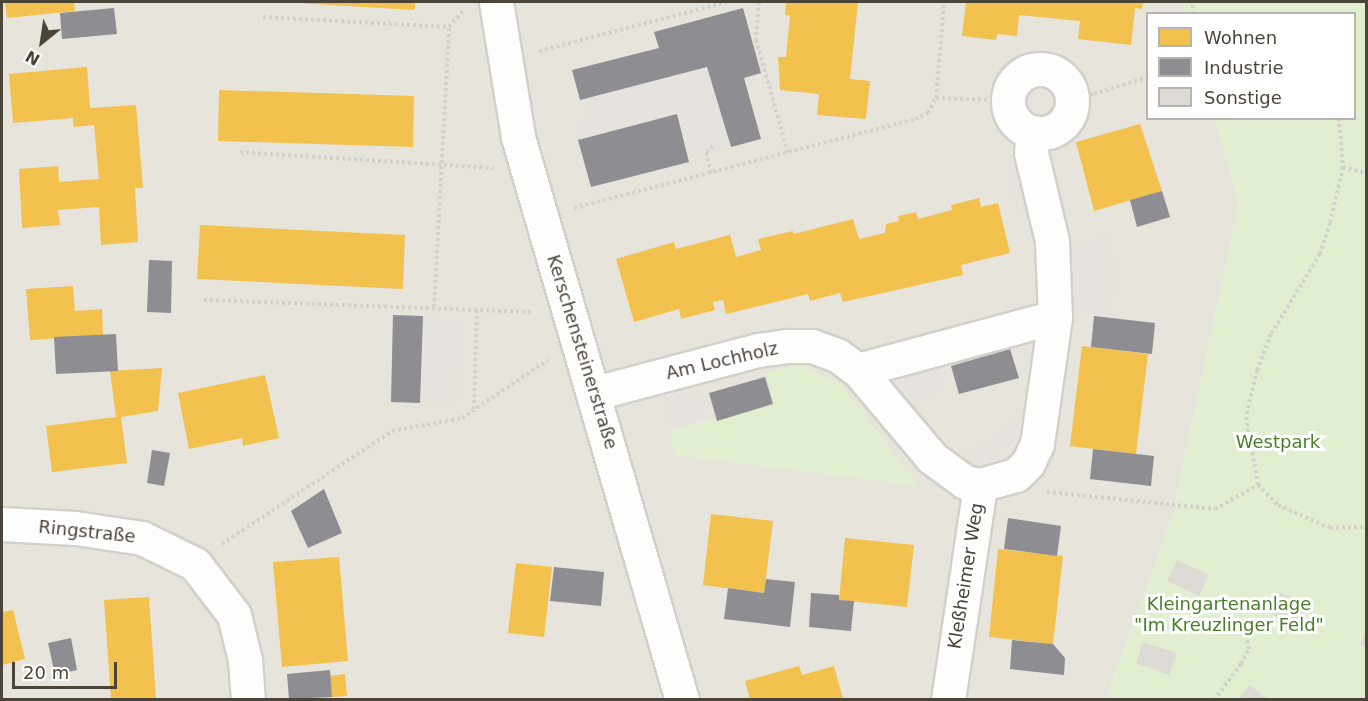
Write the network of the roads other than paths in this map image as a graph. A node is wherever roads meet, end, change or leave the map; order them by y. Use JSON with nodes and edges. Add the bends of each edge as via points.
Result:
{"nodes":[{"id":1,"x":495,"y":2,"type":"edge"},
{"id":2,"x":1033,"y":132,"type":"junction"},
{"id":3,"x":1055,"y":316,"type":"junction"},
{"id":4,"x":858,"y":370,"type":"junction"},
{"id":5,"x":595,"y":393,"type":"junction"},
{"id":6,"x":980,"y":485,"type":"junction"},
{"id":7,"x":2,"y":524,"type":"edge"},
{"id":8,"x":248,"y":699,"type":"edge"},
{"id":9,"x":682,"y":699,"type":"edge"},
{"id":10,"x":948,"y":699,"type":"edge"}],
"edges":[{"from":1,"to":5,"type":"street","name":"Kerschensteinerstraße","via":[[524,159]]},
{"from":2,"to":2,"type":"street","via":[[1053,130],[1069,117],[1072,96],[1062,77],[1054,72],[1033,70],[1015,81],[1008,100],[1015,120]]},
{"from":2,"to":3,"type":"street","name":"Kleßheimer Weg","via":[[1031,153],[1052,241]]},
{"from":3,"to":4,"type":"street"},
{"from":3,"to":6,"type":"street","name":"Kleßheimer Weg","via":[[1037,444],[1028,463],[999,482]]},
{"from":4,"to":5,"type":"street","name":"Am Lochholz","via":[[837,355],[812,346],[788,346],[758,350]]},
{"from":4,"to":6,"type":"street","name":"Am Lochholz","via":[[932,458],[965,482]]},
{"from":5,"to":9,"type":"street","name":"Kerschensteinerstraße"},
{"from":6,"to":10,"type":"street","name":"Kleßheimer Weg"},
{"from":7,"to":8,"type":"street","name":"Ringstraße","via":[[112,531],[142,538],[195,564],[234,615],[245,660]]}]}
